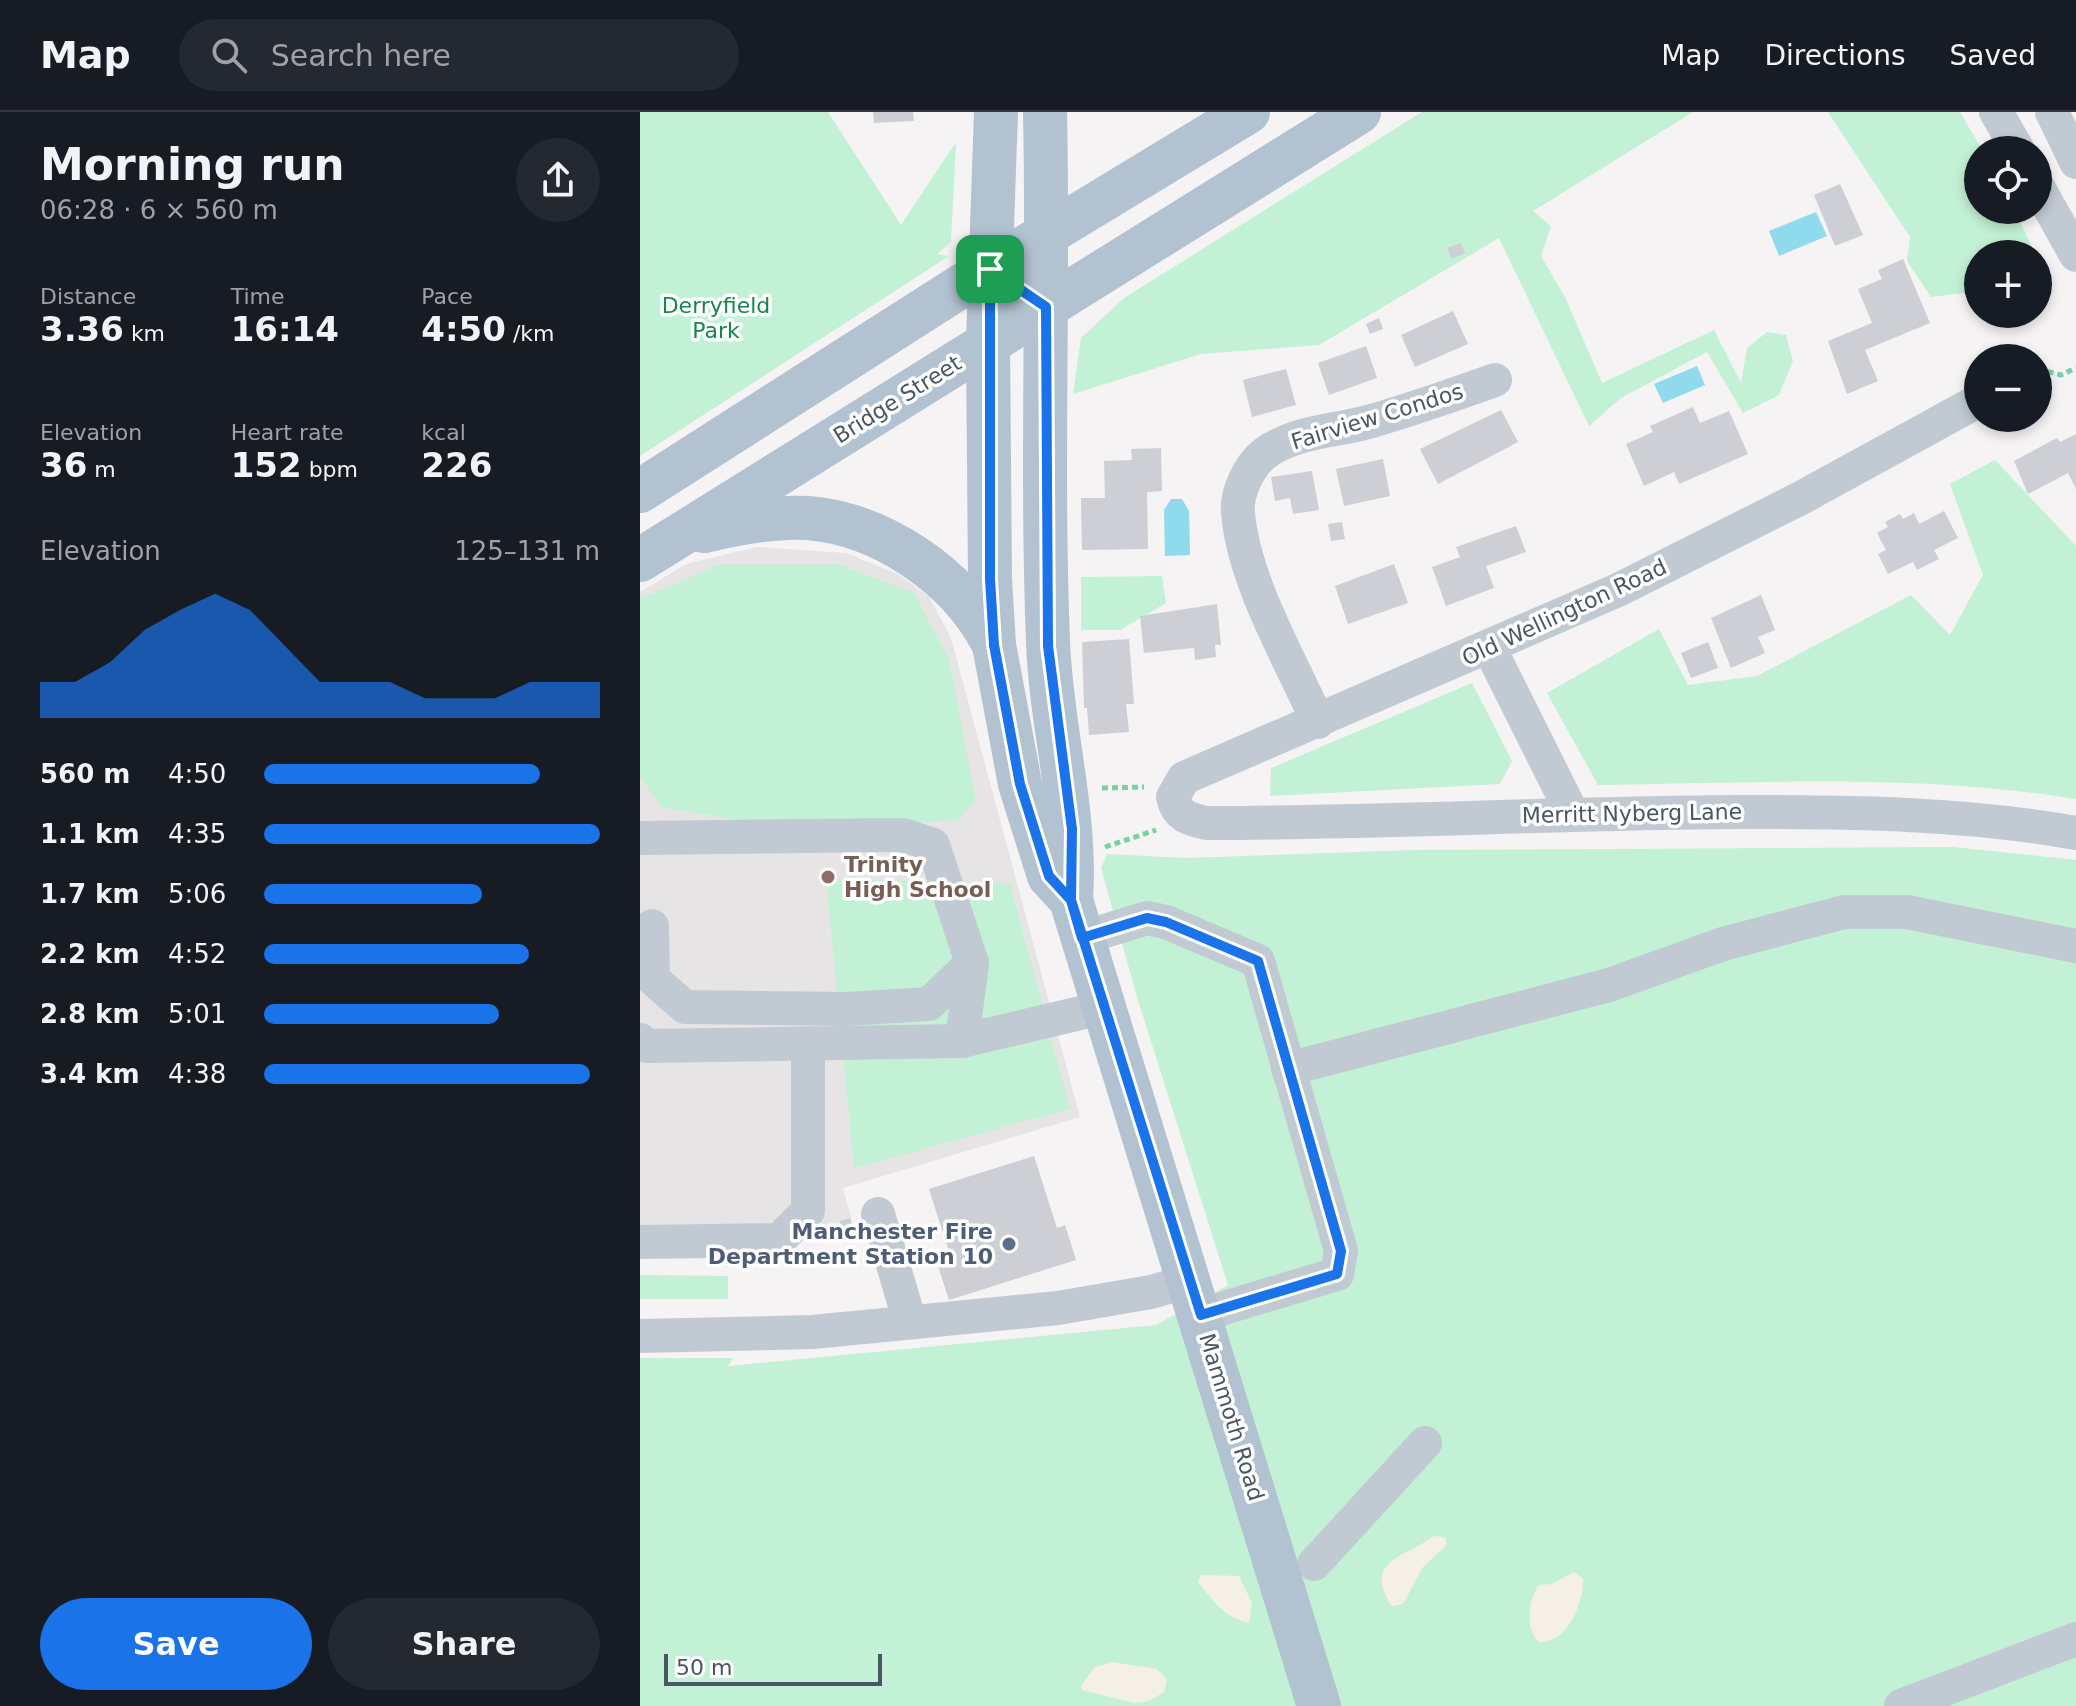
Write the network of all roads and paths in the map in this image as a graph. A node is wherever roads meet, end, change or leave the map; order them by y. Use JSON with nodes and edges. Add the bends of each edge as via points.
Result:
{"nodes":[{"id":1,"x":996,"y":112,"type":"edge"},
{"id":2,"x":1045,"y":112,"type":"edge"},
{"id":3,"x":1248,"y":112,"type":"edge"},
{"id":4,"x":1359,"y":112,"type":"edge"},
{"id":5,"x":1996,"y":112,"type":"edge"},
{"id":6,"x":2052,"y":112,"type":"edge"},
{"id":7,"x":2010,"y":136,"type":"edge"},
{"id":8,"x":2076,"y":162,"type":"edge"},
{"id":9,"x":2052,"y":212,"type":"edge"},
{"id":10,"x":1046,"y":235,"type":"junction"},
{"id":11,"x":2076,"y":255,"type":"edge"},
{"id":12,"x":990,"y":269,"type":"junction"},
{"id":13,"x":1046,"y":307,"type":"junction"},
{"id":14,"x":988,"y":342,"type":"junction"},
{"id":15,"x":2076,"y":368,"type":"edge"},
{"id":16,"x":2052,"y":373,"type":"edge"},
{"id":17,"x":1495,"y":380,"type":"dead end"},
{"id":18,"x":1964,"y":409,"type":"edge"},
{"id":19,"x":640,"y":491,"type":"edge"},
{"id":20,"x":657,"y":549,"type":"edge"},
{"id":21,"x":994,"y":645,"type":"junction"},
{"id":22,"x":1489,"y":647,"type":"junction"},
{"id":23,"x":1318,"y":722,"type":"junction"},
{"id":24,"x":1177,"y":785,"type":"junction"},
{"id":25,"x":1097,"y":789,"type":"dead end"},
{"id":26,"x":1572,"y":813,"type":"junction"},
{"id":27,"x":1187,"y":819,"type":"junction"},
{"id":28,"x":2076,"y":833,"type":"edge"},
{"id":29,"x":640,"y":838,"type":"edge"},
{"id":30,"x":1097,"y":850,"type":"dead end"},
{"id":31,"x":1077,"y":919,"type":"junction"},
{"id":32,"x":652,"y":926,"type":"dead end"},
{"id":33,"x":2076,"y":946,"type":"edge"},
{"id":34,"x":972,"y":963,"type":"junction"},
{"id":35,"x":1106,"y":1007,"type":"junction"},
{"id":36,"x":640,"y":1040,"type":"edge"},
{"id":37,"x":962,"y":1041,"type":"junction"},
{"id":38,"x":808,"y":1044,"type":"junction"},
{"id":39,"x":1288,"y":1069,"type":"junction"},
{"id":40,"x":878,"y":1214,"type":"dead end"},
{"id":41,"x":640,"y":1242,"type":"edge"},
{"id":42,"x":1195,"y":1298,"type":"junction"},
{"id":43,"x":910,"y":1322,"type":"junction"},
{"id":44,"x":640,"y":1336,"type":"edge"},
{"id":45,"x":1425,"y":1443,"type":"dead end"},
{"id":46,"x":1314,"y":1564,"type":"dead end"},
{"id":47,"x":2076,"y":1639,"type":"edge"},
{"id":48,"x":1319,"y":1706,"type":"edge"},
{"id":49,"x":1901,"y":1706,"type":"edge"}],
"edges":[{"from":1,"to":12,"type":"main road","name":"Mammoth Road"},
{"from":2,"to":10,"type":"main road","name":"Mammoth Road"},
{"from":3,"to":10,"type":"main road"},
{"from":4,"to":13,"type":"main road","name":"Bridge Street"},
{"from":5,"to":7,"type":"street"},
{"from":6,"to":8,"type":"street"},
{"from":9,"to":11,"type":"street"},
{"from":10,"to":12,"type":"main road"},
{"from":10,"to":13,"type":"main road","name":"Mammoth Road"},
{"from":12,"to":13,"type":"main road"},
{"from":12,"to":14,"type":"main road","name":"Mammoth Road"},
{"from":12,"to":19,"type":"main road"},
{"from":13,"to":14,"type":"main road","name":"Bridge Street"},
{"from":13,"to":31,"type":"main road","name":"Mammoth Road","via":[[1048,646],[1072,829]]},
{"from":14,"to":20,"type":"main road","name":"Bridge Street"},
{"from":14,"to":21,"type":"main road","name":"Mammoth Road"},
{"from":15,"to":16,"type":"path","via":[[2061,375]]},
{"from":17,"to":23,"type":"street","name":"Fairview Condos","via":[[1430,404],[1294,439],[1265,453],[1251,468],[1237,510],[1245,546]]},
{"from":18,"to":22,"type":"street","name":"Old Wellington Road","via":[[1618,590]]},
{"from":20,"to":21,"type":"main road","via":[[732,524],[771,519],[838,523],[903,551],[954,587],[979,616]]},
{"from":21,"to":31,"type":"main road","name":"Mammoth Road","via":[[1024,797],[1049,876]]},
{"from":22,"to":23,"type":"street","name":"Old Wellington Road"},
{"from":22,"to":26,"type":"street"},
{"from":23,"to":24,"type":"street","name":"Old Wellington Road","via":[[1221,760]]},
{"from":24,"to":25,"type":"path"},
{"from":24,"to":27,"type":"street","via":[[1175,810]]},
{"from":26,"to":27,"type":"street","name":"Merritt Nyberg Lane","via":[[1224,823]]},
{"from":26,"to":28,"type":"street","name":"Merritt Nyberg Lane","via":[[1874,812],[1979,818]]},
{"from":27,"to":30,"type":"path"},
{"from":29,"to":34,"type":"street","via":[[903,835],[933,845]]},
{"from":31,"to":35,"type":"main road","name":"Mammoth Road"},
{"from":31,"to":39,"type":"street","via":[[1166,922],[1258,961]]},
{"from":32,"to":34,"type":"street","via":[[653,979],[685,1007],[929,1004]]},
{"from":33,"to":39,"type":"street","via":[[1907,912],[1844,912],[1723,944],[1609,985]]},
{"from":34,"to":37,"type":"street"},
{"from":35,"to":37,"type":"street"},
{"from":35,"to":42,"type":"main road","name":"Mammoth Road"},
{"from":36,"to":38,"type":"street","via":[[647,1046]]},
{"from":37,"to":38,"type":"street"},
{"from":38,"to":41,"type":"street","via":[[808,1211],[779,1240]]},
{"from":39,"to":42,"type":"street","via":[[1341,1251],[1337,1274]]},
{"from":40,"to":43,"type":"street"},
{"from":42,"to":43,"type":"street","via":[[1151,1292],[1058,1308]]},
{"from":42,"to":48,"type":"main road","name":"Mammoth Road"},
{"from":43,"to":44,"type":"street","via":[[813,1332]]},
{"from":45,"to":46,"type":"street"},
{"from":47,"to":49,"type":"street"}]}
